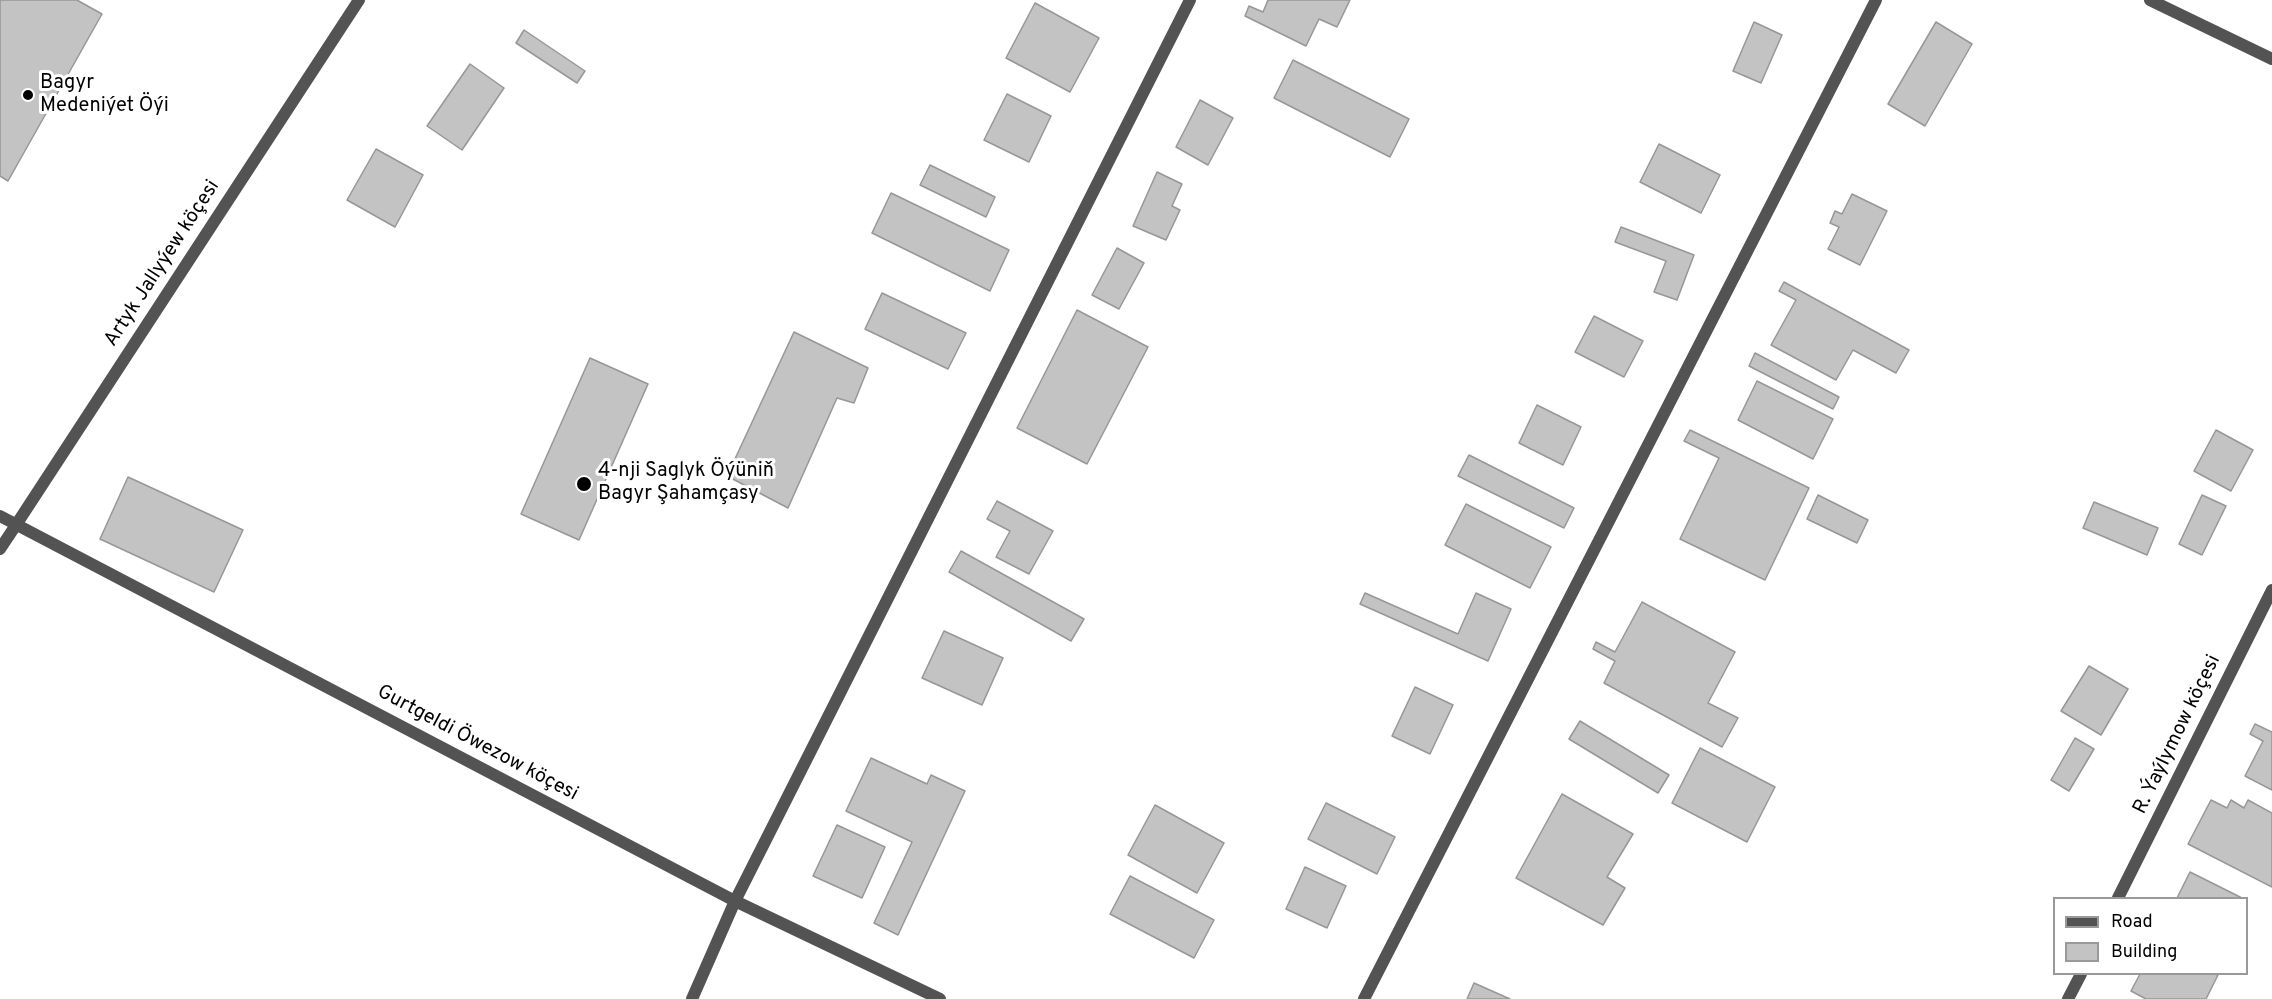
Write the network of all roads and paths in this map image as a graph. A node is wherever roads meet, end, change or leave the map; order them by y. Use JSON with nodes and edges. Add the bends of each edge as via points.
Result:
{"nodes":[{"id":1,"x":359,"y":0,"type":"edge"},
{"id":2,"x":1190,"y":0,"type":"edge"},
{"id":3,"x":1876,"y":0,"type":"edge"},
{"id":4,"x":2150,"y":0,"type":"edge"},
{"id":5,"x":2272,"y":59,"type":"edge"},
{"id":6,"x":0,"y":516,"type":"edge"},
{"id":7,"x":16,"y":525,"type":"junction"},
{"id":8,"x":0,"y":549,"type":"edge"},
{"id":9,"x":2272,"y":590,"type":"edge"},
{"id":10,"x":2118,"y":897,"type":"edge"},
{"id":11,"x":735,"y":901,"type":"junction"},
{"id":12,"x":2080,"y":975,"type":"edge"},
{"id":13,"x":692,"y":999,"type":"edge"},
{"id":14,"x":940,"y":999,"type":"edge"},
{"id":15,"x":1364,"y":999,"type":"edge"},
{"id":16,"x":2068,"y":999,"type":"edge"}],
"edges":[{"from":1,"to":7,"type":"street","name":"Artyk Jallyýew köçesi"},
{"from":2,"to":11,"type":"street"},
{"from":3,"to":15,"type":"street"},
{"from":4,"to":5,"type":"street"},
{"from":6,"to":7,"type":"street","name":"Gurtgeldi Öwezow köçesi"},
{"from":7,"to":8,"type":"street","name":"Artyk Jallyýew köçesi"},
{"from":7,"to":11,"type":"street","name":"Gurtgeldi Öwezow köçesi"},
{"from":9,"to":10,"type":"street","name":"R. Ýaýlymow köçesi"},
{"from":11,"to":13,"type":"street"},
{"from":11,"to":14,"type":"street","name":"Gurtgeldi Öwezow köçesi"},
{"from":12,"to":16,"type":"street"}]}
